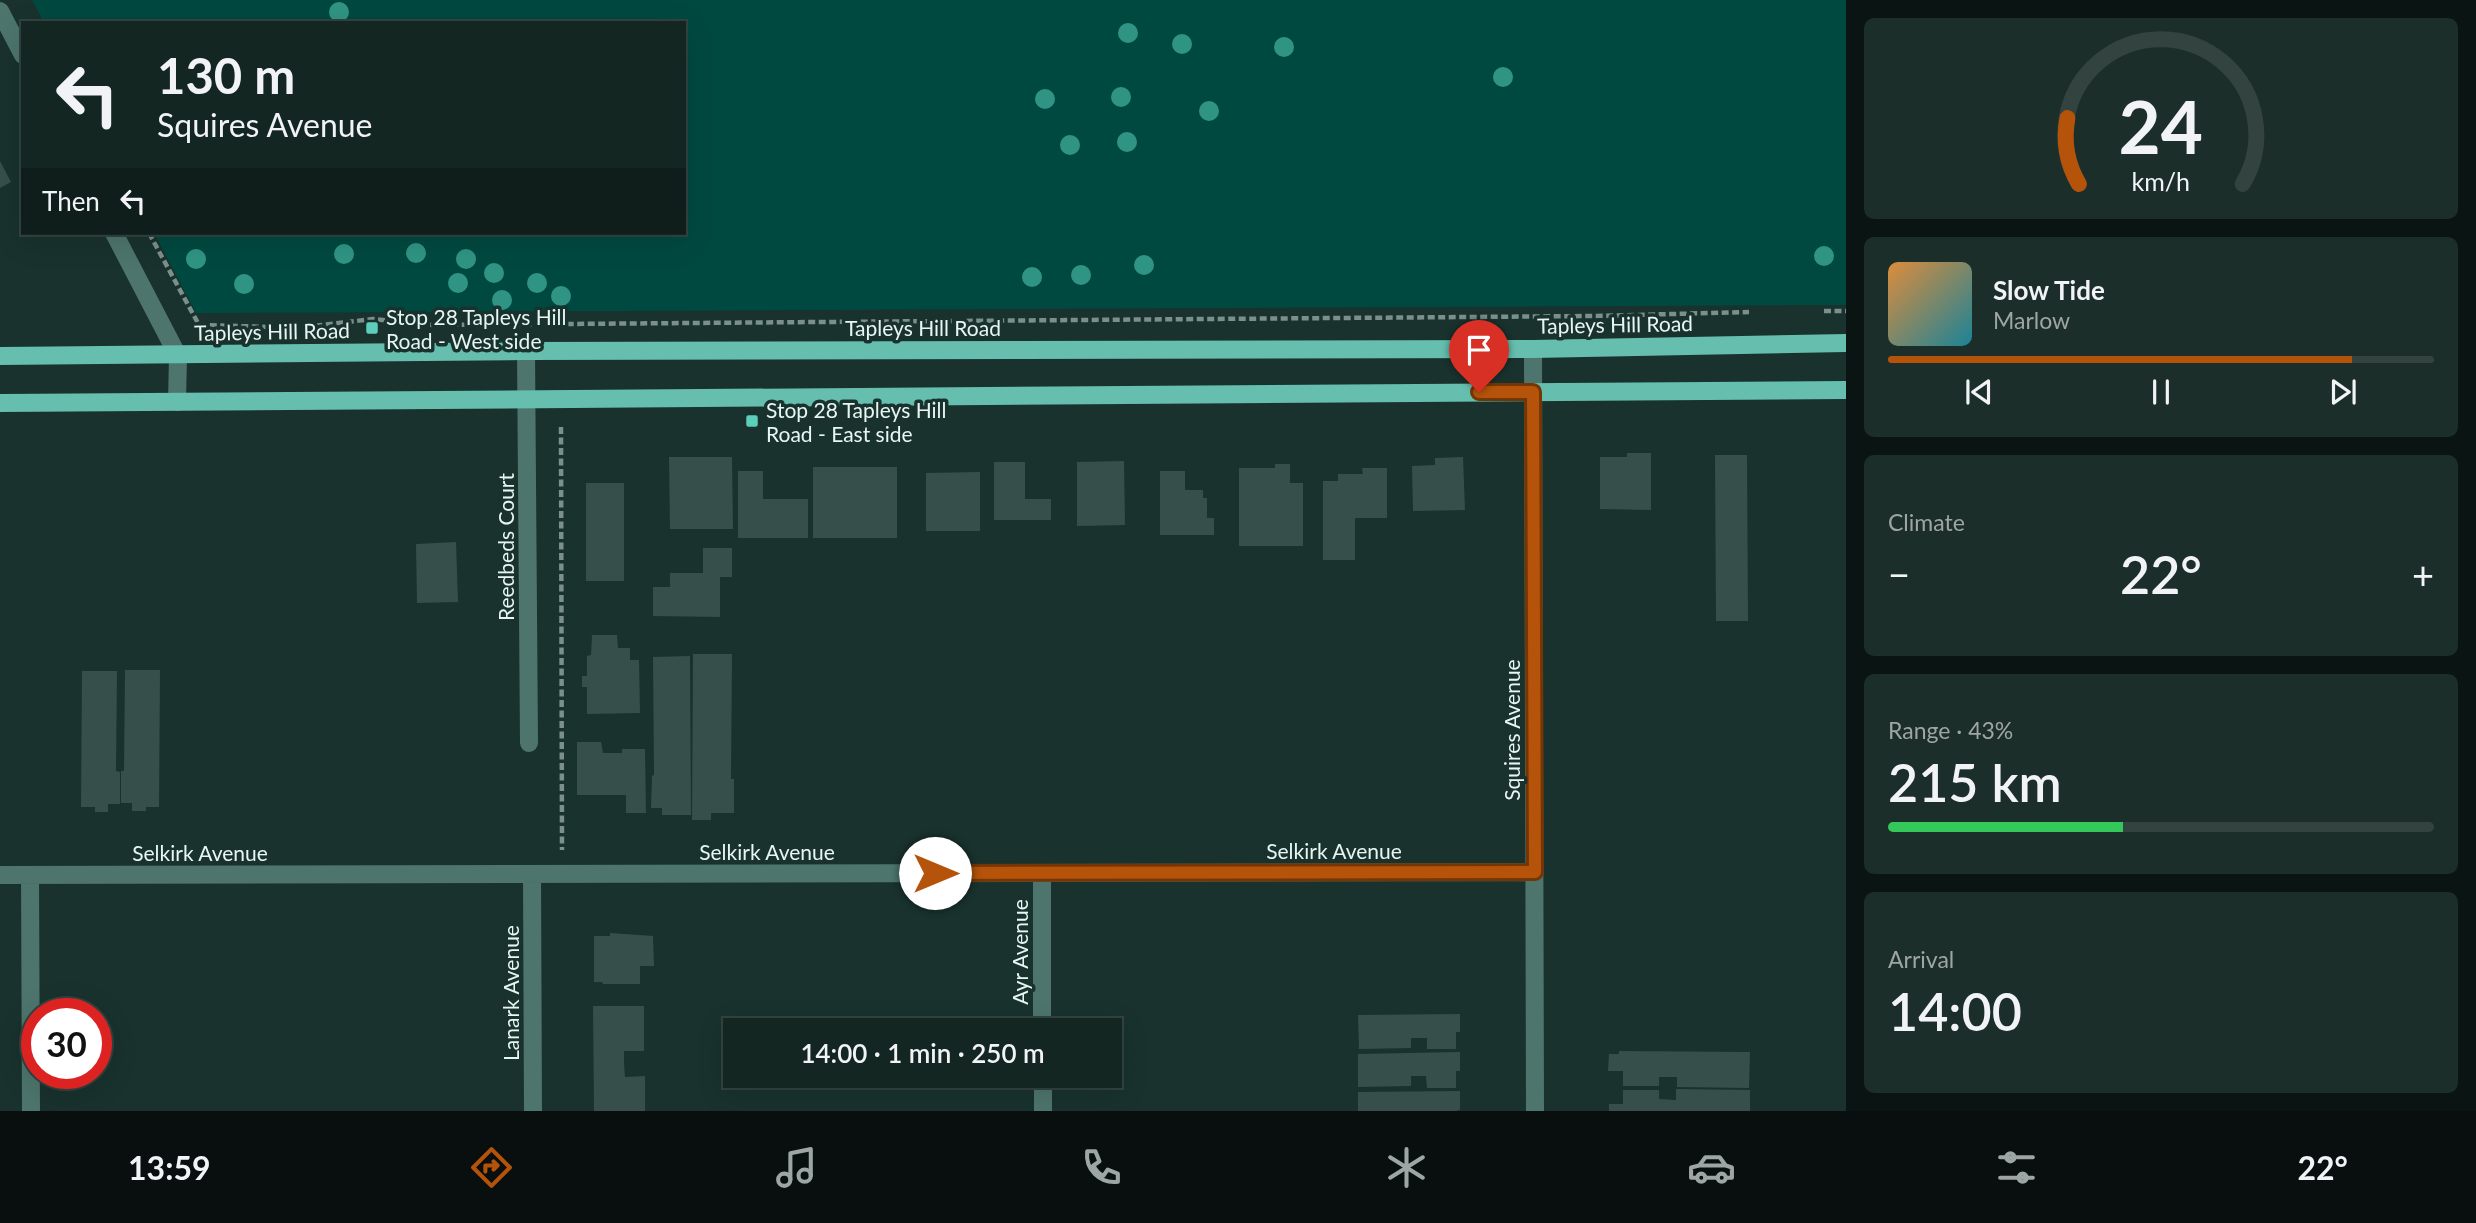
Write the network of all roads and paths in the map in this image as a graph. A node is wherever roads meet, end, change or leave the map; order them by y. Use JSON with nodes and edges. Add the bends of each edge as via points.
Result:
{"nodes":[{"id":1,"x":0,"y":11,"type":"edge"},
{"id":2,"x":21,"y":51,"type":"edge"},
{"id":3,"x":115,"y":235,"type":"edge"},
{"id":4,"x":150,"y":235,"type":"edge"},
{"id":5,"x":1824,"y":311,"type":"dead end"},
{"id":6,"x":1846,"y":311,"type":"edge"},
{"id":7,"x":1749,"y":312,"type":"dead end"},
{"id":8,"x":275,"y":327,"type":"dead end"},
{"id":9,"x":300,"y":327,"type":"dead end"},
{"id":10,"x":1846,"y":343,"type":"edge"},
{"id":11,"x":1533,"y":349,"type":"junction"},
{"id":12,"x":526,"y":351,"type":"junction"},
{"id":13,"x":0,"y":356,"type":"edge"},
{"id":14,"x":178,"y":356,"type":"junction"},
{"id":15,"x":1846,"y":390,"type":"edge"},
{"id":16,"x":1533,"y":392,"type":"junction"},
{"id":17,"x":526,"y":399,"type":"junction"},
{"id":18,"x":0,"y":402,"type":"edge"},
{"id":19,"x":177,"y":402,"type":"junction"},
{"id":20,"x":561,"y":427,"type":"dead end"},
{"id":21,"x":529,"y":743,"type":"dead end"},
{"id":22,"x":1535,"y":872,"type":"junction"},
{"id":23,"x":1042,"y":873,"type":"junction"},
{"id":24,"x":562,"y":874,"type":"junction"},
{"id":25,"x":0,"y":875,"type":"edge"},
{"id":26,"x":30,"y":875,"type":"junction"},
{"id":27,"x":532,"y":875,"type":"junction"},
{"id":28,"x":1042,"y":1018,"type":"edge"},
{"id":29,"x":1042,"y":1088,"type":"edge"},
{"id":30,"x":31,"y":1111,"type":"edge"},
{"id":31,"x":533,"y":1111,"type":"edge"},
{"id":32,"x":1043,"y":1111,"type":"edge"},
{"id":33,"x":1535,"y":1111,"type":"edge"}],
"edges":[{"from":1,"to":2,"type":"street"},
{"from":3,"to":14,"type":"street"},
{"from":4,"to":8,"type":"path","via":[[199,325]]},
{"from":5,"to":6,"type":"path"},
{"from":7,"to":9,"type":"path","via":[[433,325],[373,319]]},
{"from":10,"to":11,"type":"main road","name":"Tapleys Hill Road"},
{"from":11,"to":12,"type":"main road","name":"Tapleys Hill Road"},
{"from":11,"to":16,"type":"street","name":"Squires Avenue"},
{"from":12,"to":14,"type":"main road","name":"Tapleys Hill Road"},
{"from":12,"to":17,"type":"street","name":"Reedbeds Court"},
{"from":13,"to":14,"type":"main road","name":"Tapleys Hill Road"},
{"from":14,"to":19,"type":"street"},
{"from":15,"to":16,"type":"main road"},
{"from":16,"to":17,"type":"main road"},
{"from":16,"to":22,"type":"street","name":"Squires Avenue"},
{"from":17,"to":19,"type":"main road"},
{"from":17,"to":21,"type":"street","name":"Reedbeds Court"},
{"from":18,"to":19,"type":"main road"},
{"from":20,"to":24,"type":"path"},
{"from":22,"to":23,"type":"street","name":"Selkirk Avenue"},
{"from":22,"to":33,"type":"street","name":"Squires Avenue"},
{"from":23,"to":24,"type":"street","name":"Selkirk Avenue"},
{"from":23,"to":28,"type":"street","name":"Ayr Avenue"},
{"from":24,"to":27,"type":"street","name":"Selkirk Avenue"},
{"from":25,"to":26,"type":"street","name":"Selkirk Avenue"},
{"from":26,"to":27,"type":"street","name":"Selkirk Avenue"},
{"from":26,"to":30,"type":"street"},
{"from":27,"to":31,"type":"street","name":"Lanark Avenue"},
{"from":29,"to":32,"type":"street"}]}
